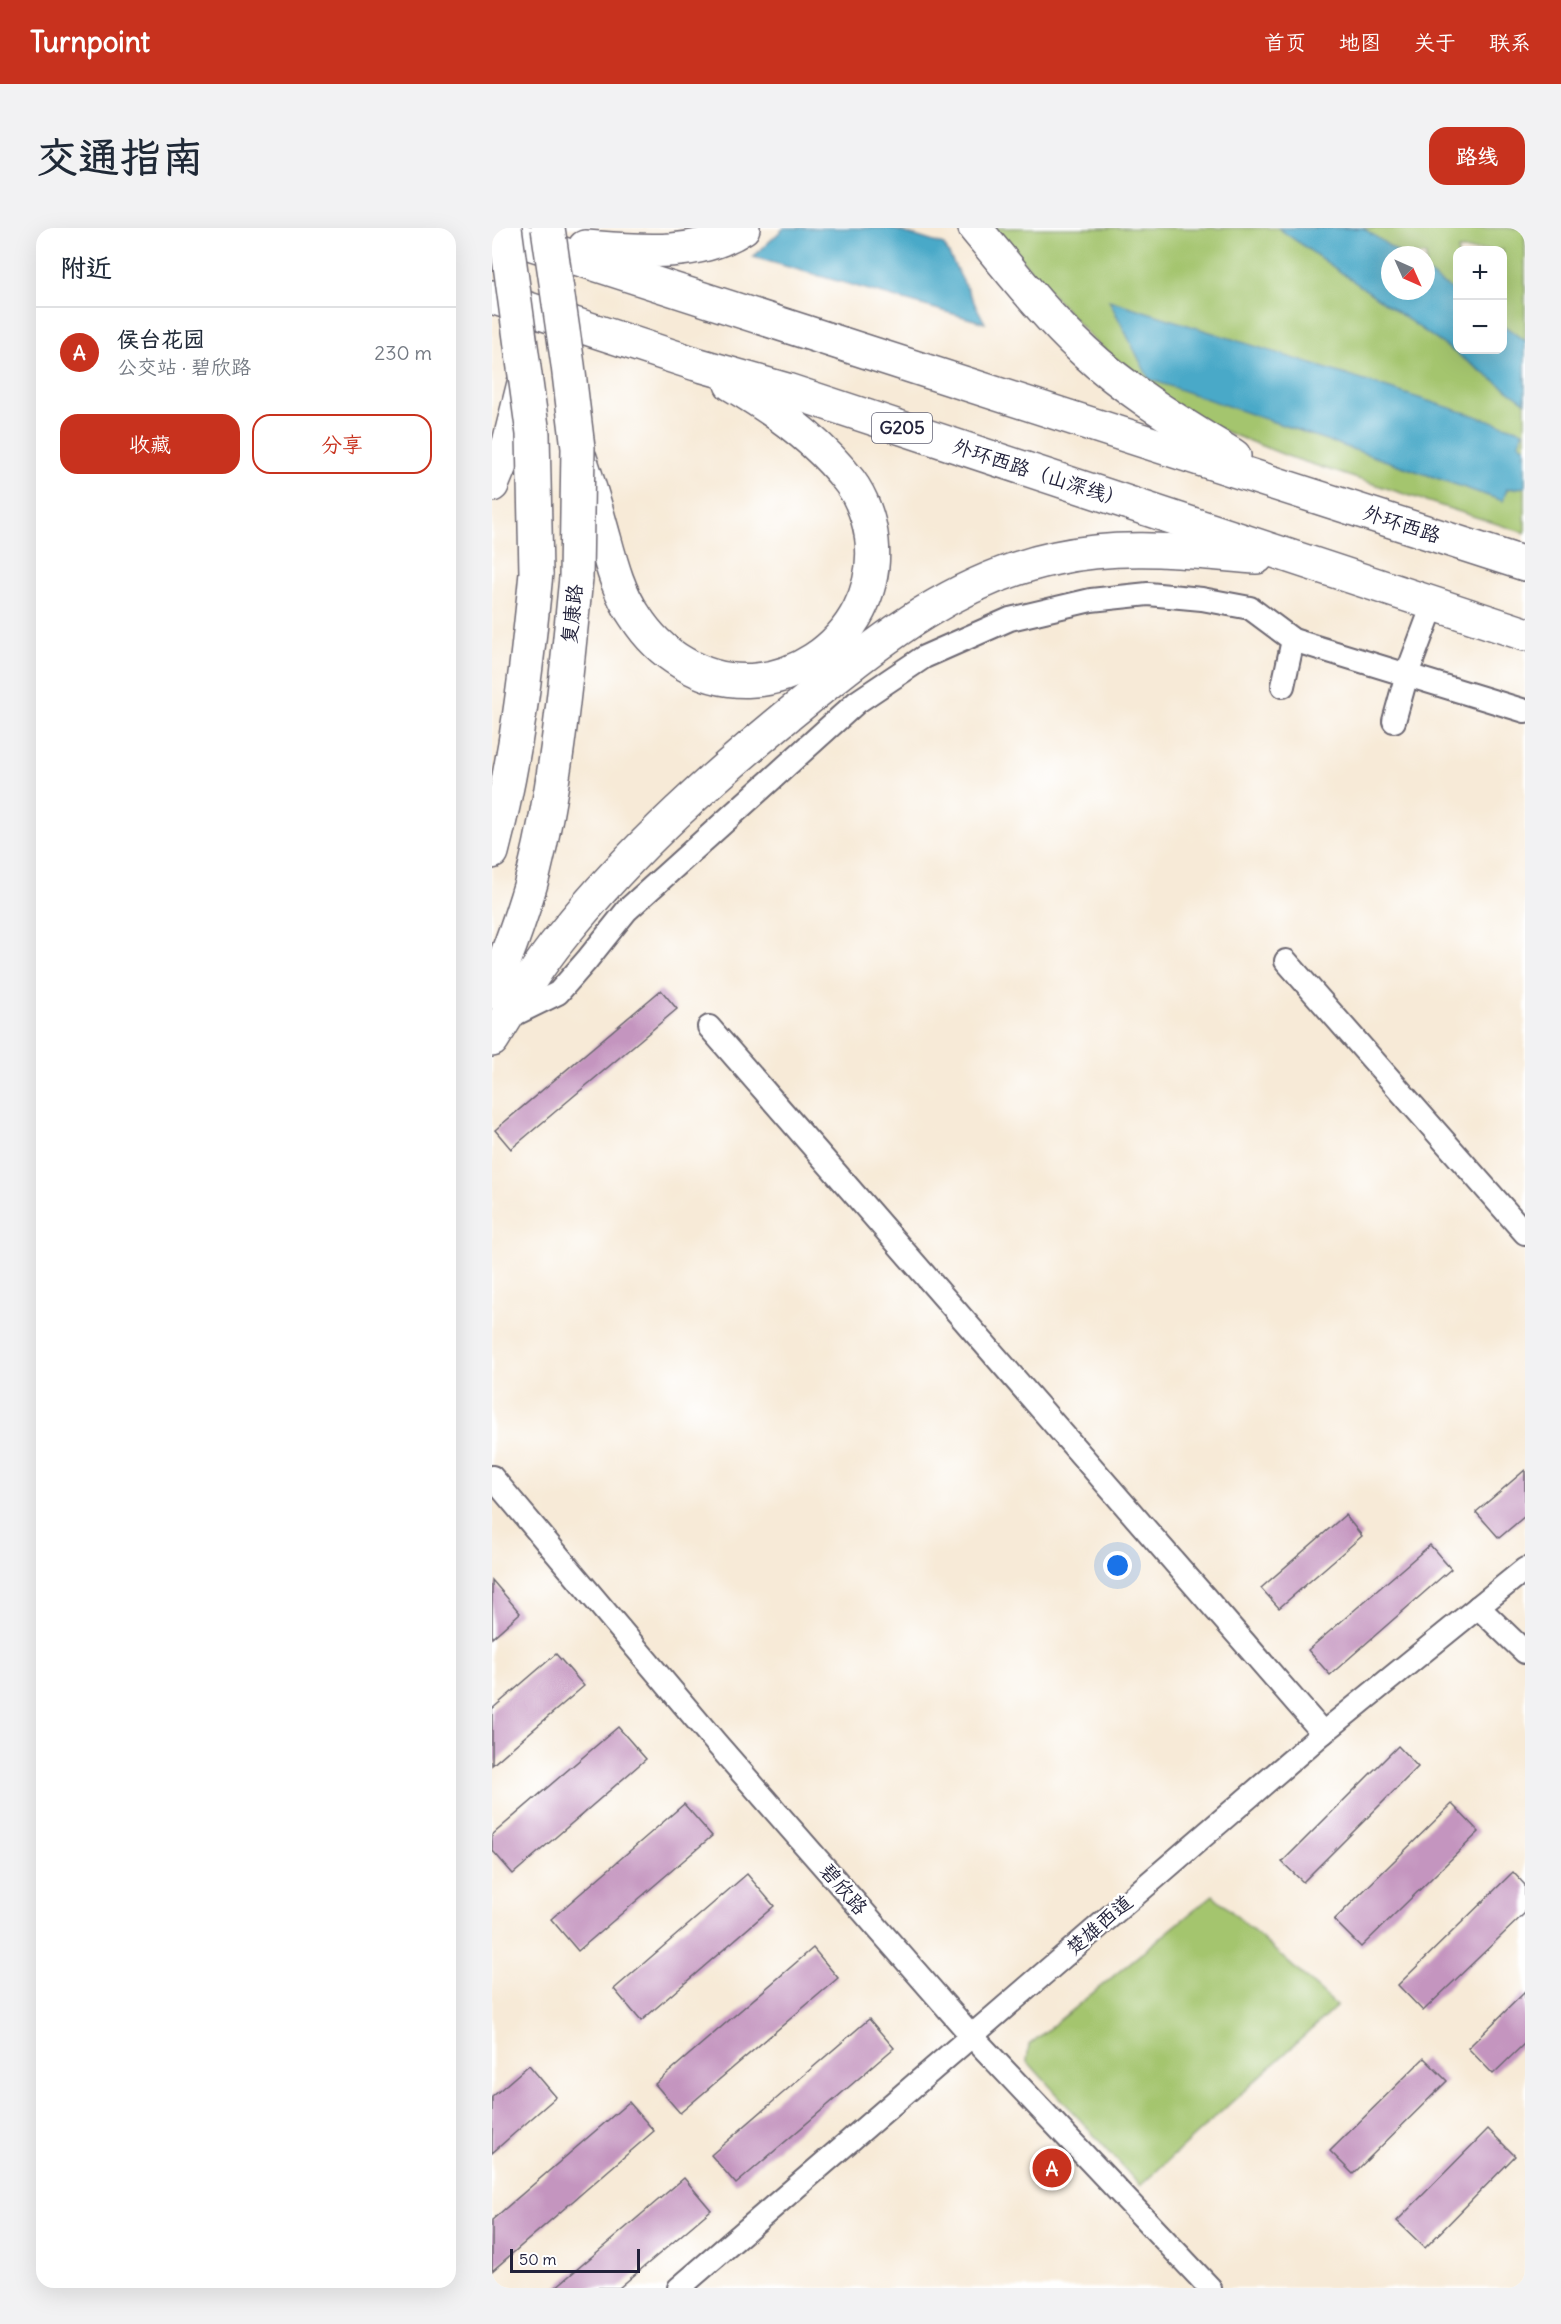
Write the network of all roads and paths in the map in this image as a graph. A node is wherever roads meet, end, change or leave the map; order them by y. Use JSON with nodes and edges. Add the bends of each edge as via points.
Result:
{"nodes":[{"id":1,"x":744,"y":228,"type":"edge"},
{"id":2,"x":975,"y":228,"type":"edge"},
{"id":3,"x":492,"y":231,"type":"edge"},
{"id":4,"x":526,"y":233,"type":"edge"},
{"id":5,"x":493,"y":298,"type":"edge"},
{"id":6,"x":696,"y":364,"type":"junction"},
{"id":7,"x":525,"y":379,"type":"junction"},
{"id":8,"x":578,"y":448,"type":"junction"},
{"id":9,"x":494,"y":481,"type":"edge"},
{"id":10,"x":1279,"y":484,"type":"junction"},
{"id":11,"x":1312,"y":562,"type":"junction"},
{"id":12,"x":1525,"y":564,"type":"edge"},
{"id":13,"x":1433,"y":604,"type":"junction"},
{"id":14,"x":1525,"y":634,"type":"edge"},
{"id":15,"x":1293,"y":640,"type":"junction"},
{"id":16,"x":1407,"y":674,"type":"junction"},
{"id":17,"x":1283,"y":686,"type":"dead end"},
{"id":18,"x":1525,"y":711,"type":"edge"},
{"id":19,"x":1394,"y":721,"type":"dead end"},
{"id":20,"x":492,"y":852,"type":"edge"},
{"id":21,"x":1286,"y":961,"type":"dead end"},
{"id":22,"x":496,"y":1017,"type":"edge"},
{"id":23,"x":709,"y":1027,"type":"dead end"},
{"id":24,"x":1525,"y":1233,"type":"edge"},
{"id":25,"x":492,"y":1477,"type":"edge"},
{"id":26,"x":492,"y":1498,"type":"edge"},
{"id":27,"x":1525,"y":1569,"type":"edge"},
{"id":28,"x":1478,"y":1607,"type":"junction"},
{"id":29,"x":1525,"y":1652,"type":"edge"},
{"id":30,"x":1323,"y":1732,"type":"junction"},
{"id":31,"x":966,"y":2039,"type":"junction"},
{"id":32,"x":679,"y":2288,"type":"edge"},
{"id":33,"x":1191,"y":2288,"type":"edge"},
{"id":34,"x":1210,"y":2288,"type":"edge"}],
"edges":[{"from":1,"to":4,"type":"highway","via":[[696,248],[660,251],[627,250]]},
{"from":2,"to":10,"type":"highway","via":[[1058,326],[1086,353],[1172,418]]},
{"from":3,"to":4,"type":"highway"},
{"from":4,"to":7,"type":"highway","name":"复康路","bridge":true},
{"from":4,"to":8,"type":"highway","name":"复康路","bridge":true,"via":[[568,365]]},
{"from":4,"to":10,"type":"highway"},
{"from":5,"to":6,"type":"highway","name":"外环西路（山深线）","number":"G205"},
{"from":6,"to":8,"type":"highway","bridge":true,"via":[[779,416],[830,459],[851,483],[863,507],[873,552],[862,604],[850,626],[816,659],[792,672],[749,680],[727,679],[685,665],[667,653],[633,615],[613,567]]},
{"from":6,"to":11,"type":"highway","name":"外环西路（山深线）","number":"G205","via":[[787,390]]},
{"from":7,"to":9,"type":"highway","via":[[509,442]]},
{"from":7,"to":20,"type":"highway","name":"复康路","bridge":true,"via":[[533,434],[536,573],[521,713]]},
{"from":8,"to":22,"type":"highway","name":"复康路","bridge":true,"via":[[576,578],[561,719],[545,824]]},
{"from":10,"to":12,"type":"highway","name":"外环西路"},
{"from":11,"to":13,"type":"highway"},
{"from":11,"to":22,"type":"highway","via":[[1163,549],[1091,552],[1023,566],[929,608],[863,654],[662,826],[561,937]]},
{"from":13,"to":14,"type":"highway"},
{"from":13,"to":16,"type":"street"},
{"from":15,"to":16,"type":"street"},
{"from":15,"to":17,"type":"street"},
{"from":15,"to":22,"type":"street","via":[[1250,608],[1149,594],[1090,600],[1010,620],[924,657],[857,702],[676,864],[627,910],[558,993]]},
{"from":16,"to":18,"type":"street"},
{"from":16,"to":19,"type":"street"},
{"from":21,"to":24,"type":"street"},
{"from":23,"to":30,"type":"street"},
{"from":25,"to":31,"type":"street","name":"碧欣路"},
{"from":26,"to":31,"type":"street","name":"碧欣路"},
{"from":27,"to":28,"type":"street","name":"楚雄西道"},
{"from":28,"to":29,"type":"street"},
{"from":28,"to":30,"type":"street","name":"楚雄西道"},
{"from":30,"to":31,"type":"street","name":"楚雄西道"},
{"from":31,"to":32,"type":"street","name":"楚雄西道"},
{"from":31,"to":33,"type":"street","name":"碧欣路"},
{"from":31,"to":34,"type":"street","name":"碧欣路"}]}
